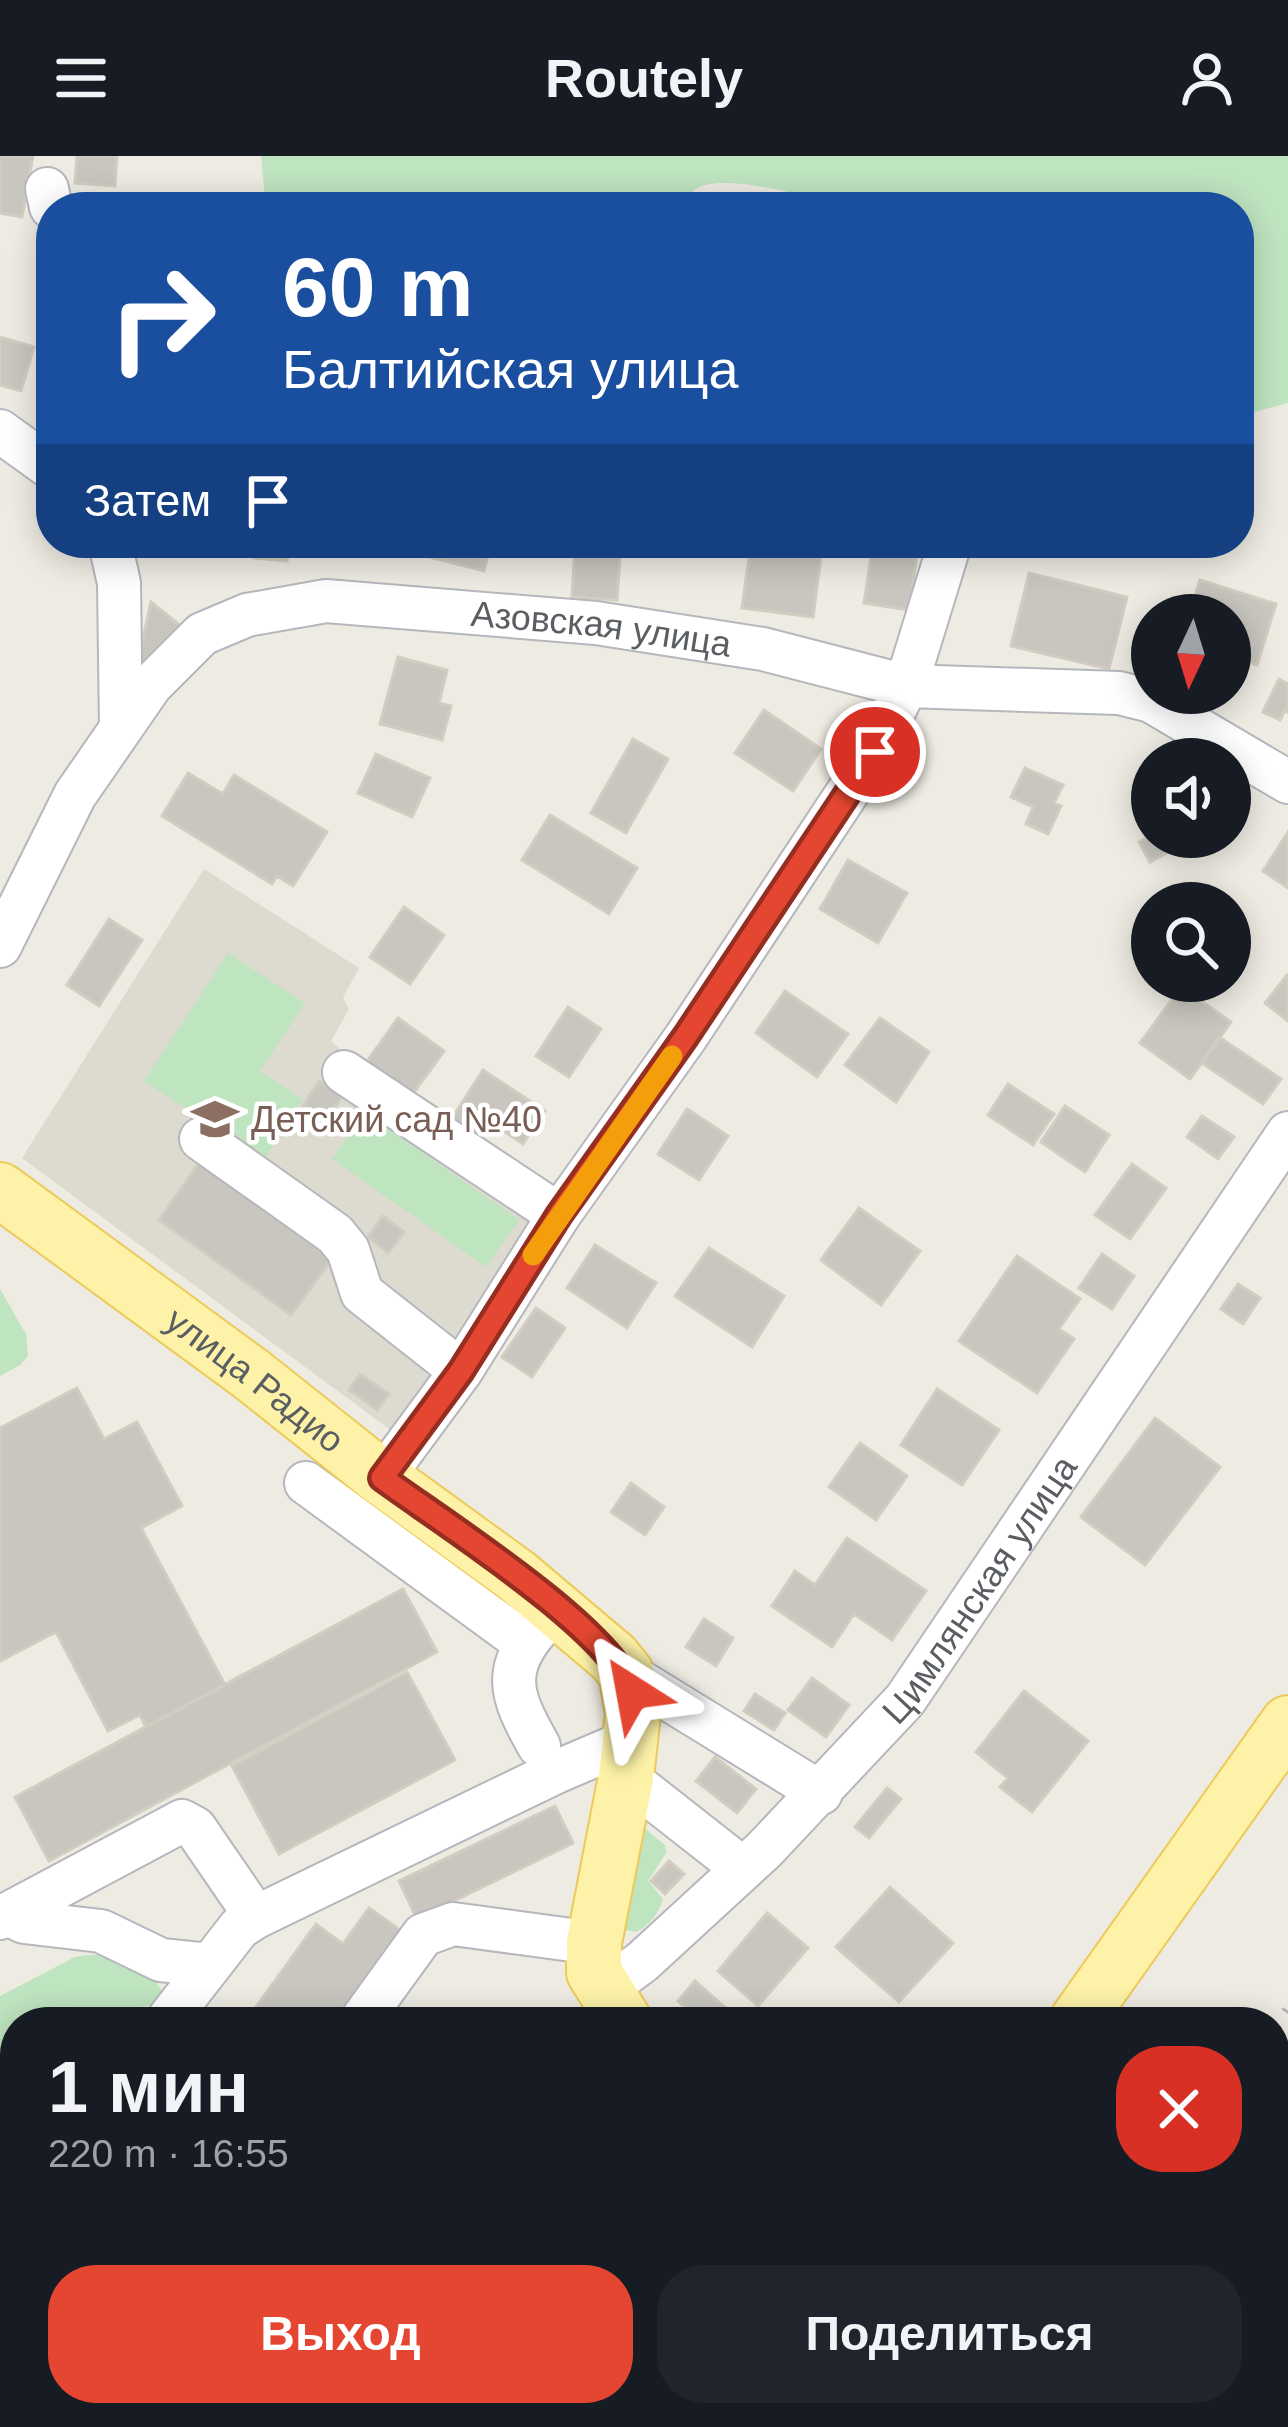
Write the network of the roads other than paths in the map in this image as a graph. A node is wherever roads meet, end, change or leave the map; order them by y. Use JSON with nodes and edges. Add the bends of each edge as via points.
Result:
{"nodes":[{"id":1,"x":0,"y":431,"type":"edge"},
{"id":2,"x":36,"y":455,"type":"edge"},
{"id":3,"x":113,"y":558,"type":"edge"},
{"id":4,"x":945,"y":558,"type":"edge"},
{"id":5,"x":906,"y":686,"type":"junction"},
{"id":6,"x":121,"y":728,"type":"junction"},
{"id":7,"x":1288,"y":782,"type":"edge"},
{"id":8,"x":0,"y":946,"type":"edge"},
{"id":9,"x":344,"y":1072,"type":"dead end"},
{"id":10,"x":1288,"y":1133,"type":"edge"},
{"id":11,"x":201,"y":1139,"type":"dead end"},
{"id":12,"x":0,"y":1190,"type":"edge"},
{"id":13,"x":559,"y":1215,"type":"junction"},
{"id":14,"x":461,"y":1371,"type":"junction"},
{"id":15,"x":382,"y":1478,"type":"junction"},
{"id":16,"x":306,"y":1483,"type":"dead end"},
{"id":17,"x":541,"y":1625,"type":"junction"},
{"id":18,"x":626,"y":1673,"type":"junction"},
{"id":19,"x":1288,"y":1724,"type":"edge"},
{"id":20,"x":539,"y":1746,"type":"dead end"},
{"id":21,"x":628,"y":1759,"type":"junction"},
{"id":22,"x":821,"y":1793,"type":"junction"},
{"id":23,"x":742,"y":1868,"type":"junction"},
{"id":24,"x":4,"y":1916,"type":"edge"},
{"id":25,"x":256,"y":1916,"type":"junction"},
{"id":26,"x":209,"y":1966,"type":"junction"},
{"id":27,"x":608,"y":1985,"type":"edge"},
{"id":28,"x":178,"y":2007,"type":"edge"},
{"id":29,"x":371,"y":2007,"type":"edge"},
{"id":30,"x":1087,"y":2007,"type":"edge"}],
"edges":[{"from":1,"to":2,"type":"street"},
{"from":3,"to":6,"type":"street"},
{"from":4,"to":5,"type":"street"},
{"from":5,"to":6,"type":"street","name":"Азовская улица","via":[[763,650],[596,623],[326,601],[247,615],[202,634]]},
{"from":5,"to":7,"type":"street","name":"Азовская улица","via":[[1119,692],[1151,701]]},
{"from":5,"to":13,"type":"street","via":[[875,752]]},
{"from":6,"to":8,"type":"street","name":"Азовская улица","via":[[74,795]]},
{"from":9,"to":13,"type":"street"},
{"from":10,"to":22,"type":"street","name":"Цимлянская улица","via":[[905,1700]]},
{"from":11,"to":14,"type":"street","via":[[335,1234],[362,1293]]},
{"from":12,"to":15,"type":"main road","name":"улица Радио"},
{"from":13,"to":14,"type":"street"},
{"from":14,"to":15,"type":"street"},
{"from":15,"to":17,"type":"main road","name":"улица Радио"},
{"from":16,"to":17,"type":"street"},
{"from":17,"to":18,"type":"main road","name":"улица Радио","via":[[590,1634]]},
{"from":17,"to":20,"type":"street","via":[[512,1682]]},
{"from":18,"to":21,"type":"main road"},
{"from":18,"to":22,"type":"street"},
{"from":19,"to":30,"type":"main road"},
{"from":21,"to":23,"type":"street"},
{"from":21,"to":25,"type":"street","via":[[556,1772]]},
{"from":21,"to":27,"type":"main road"},
{"from":22,"to":23,"type":"street","name":"Цимлянская улица"},
{"from":23,"to":27,"type":"street","name":"Цимлянская улица"},
{"from":24,"to":25,"type":"street","via":[[182,1821]]},
{"from":24,"to":26,"type":"street","via":[[101,1931],[160,1960]]},
{"from":25,"to":26,"type":"street"},
{"from":26,"to":28,"type":"street"},
{"from":27,"to":29,"type":"street","via":[[453,1924],[423,1935]]}]}
